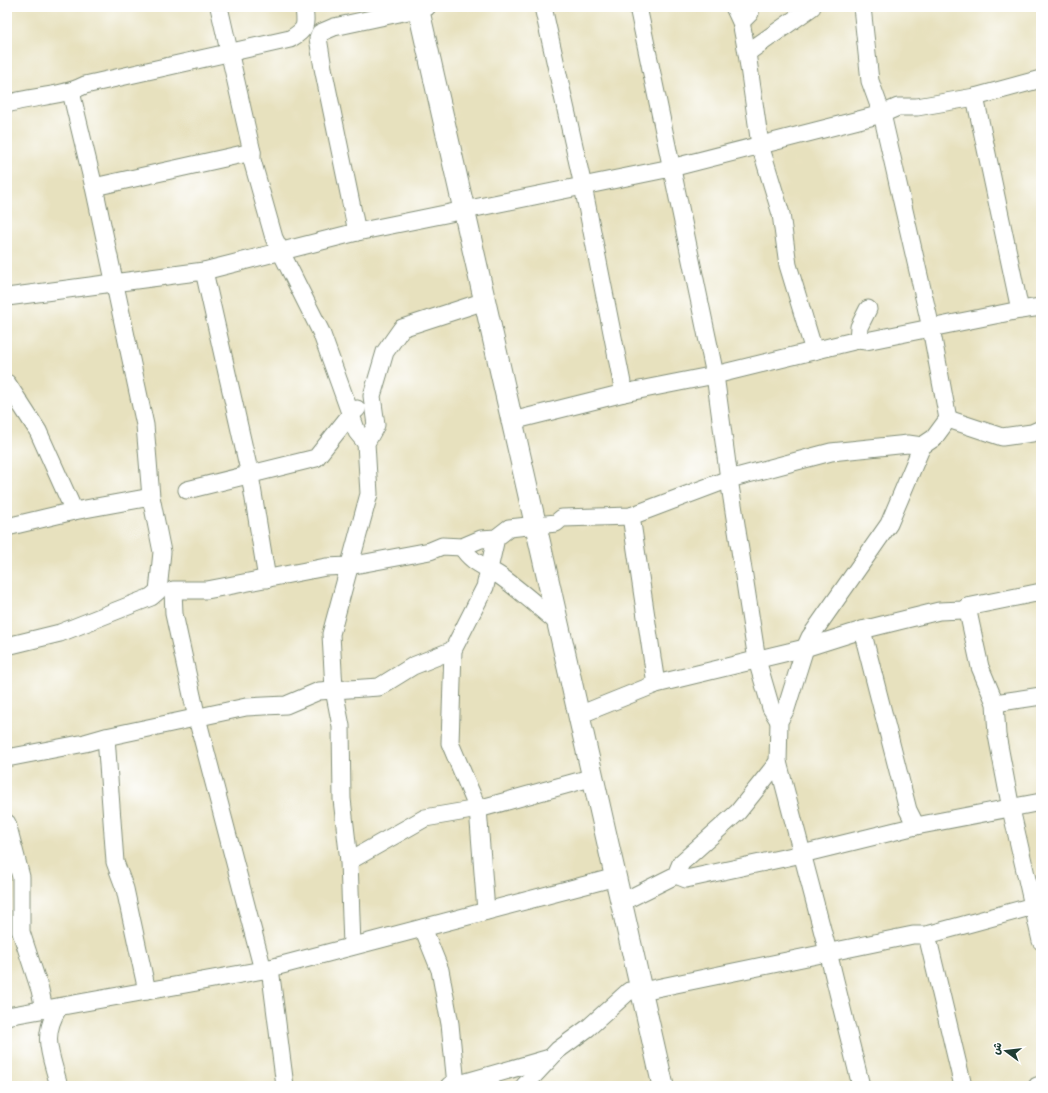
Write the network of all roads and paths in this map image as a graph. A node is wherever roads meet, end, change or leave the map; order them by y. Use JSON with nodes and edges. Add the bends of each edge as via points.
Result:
{"nodes":[{"id":1,"x":219,"y":7,"type":"edge"},
{"id":2,"x":304,"y":7,"type":"edge"},
{"id":3,"x":543,"y":7,"type":"edge"},
{"id":4,"x":638,"y":7,"type":"edge"},
{"id":5,"x":751,"y":7,"type":"edge"},
{"id":6,"x":812,"y":7,"type":"edge"},
{"id":7,"x":862,"y":7,"type":"edge"},
{"id":8,"x":421,"y":8,"type":"edge"},
{"id":9,"x":737,"y":14,"type":"edge"},
{"id":10,"x":229,"y":53,"type":"junction"},
{"id":11,"x":747,"y":53,"type":"junction"},
{"id":12,"x":1041,"y":78,"type":"edge"},
{"id":13,"x":71,"y":92,"type":"junction"},
{"id":14,"x":975,"y":97,"type":"junction"},
{"id":15,"x":7,"y":104,"type":"edge"},
{"id":16,"x":882,"y":114,"type":"junction"},
{"id":17,"x":760,"y":145,"type":"junction"},
{"id":18,"x":252,"y":152,"type":"junction"},
{"id":19,"x":671,"y":168,"type":"junction"},
{"id":20,"x":583,"y":186,"type":"junction"},
{"id":21,"x":94,"y":187,"type":"junction"},
{"id":22,"x":465,"y":211,"type":"junction"},
{"id":23,"x":357,"y":232,"type":"junction"},
{"id":24,"x":282,"y":252,"type":"junction"},
{"id":25,"x":204,"y":271,"type":"junction"},
{"id":26,"x":115,"y":283,"type":"junction"},
{"id":27,"x":7,"y":297,"type":"edge"},
{"id":28,"x":485,"y":301,"type":"junction"},
{"id":29,"x":868,"y":308,"type":"dead end"},
{"id":30,"x":1041,"y":308,"type":"edge"},
{"id":31,"x":1020,"y":310,"type":"junction"},
{"id":32,"x":931,"y":328,"type":"junction"},
{"id":33,"x":858,"y":340,"type":"junction"},
{"id":34,"x":814,"y":351,"type":"junction"},
{"id":35,"x":715,"y":375,"type":"junction"},
{"id":36,"x":7,"y":383,"type":"edge"},
{"id":37,"x":624,"y":393,"type":"junction"},
{"id":38,"x":372,"y":396,"type":"junction"},
{"id":39,"x":351,"y":414,"type":"junction"},
{"id":40,"x":948,"y":419,"type":"junction"},
{"id":41,"x":512,"y":421,"type":"junction"},
{"id":42,"x":1041,"y":429,"type":"edge"},
{"id":43,"x":366,"y":443,"type":"junction"},
{"id":44,"x":922,"y":446,"type":"junction"},
{"id":45,"x":250,"y":475,"type":"junction"},
{"id":46,"x":729,"y":479,"type":"junction"},
{"id":47,"x":187,"y":490,"type":"dead end"},
{"id":48,"x":151,"y":497,"type":"junction"},
{"id":49,"x":74,"y":511,"type":"junction"},
{"id":50,"x":632,"y":516,"type":"junction"},
{"id":51,"x":536,"y":525,"type":"junction"},
{"id":52,"x":7,"y":527,"type":"edge"},
{"id":53,"x":496,"y":538,"type":"junction"},
{"id":54,"x":462,"y":547,"type":"junction"},
{"id":55,"x":349,"y":566,"type":"junction"},
{"id":56,"x":489,"y":571,"type":"junction"},
{"id":57,"x":268,"y":579,"type":"junction"},
{"id":58,"x":1041,"y":592,"type":"edge"},
{"id":59,"x":967,"y":607,"type":"junction"},
{"id":60,"x":558,"y":623,"type":"junction"},
{"id":61,"x":862,"y":630,"type":"junction"},
{"id":62,"x":7,"y":646,"type":"edge"},
{"id":63,"x":805,"y":648,"type":"junction"},
{"id":64,"x":453,"y":650,"type":"junction"},
{"id":65,"x":758,"y":660,"type":"junction"},
{"id":66,"x":656,"y":684,"type":"junction"},
{"id":67,"x":334,"y":690,"type":"junction"},
{"id":68,"x":1041,"y":696,"type":"edge"},
{"id":69,"x":995,"y":702,"type":"junction"},
{"id":70,"x":579,"y":714,"type":"junction"},
{"id":71,"x":197,"y":718,"type":"junction"},
{"id":72,"x":779,"y":721,"type":"junction"},
{"id":73,"x":106,"y":737,"type":"junction"},
{"id":74,"x":7,"y":758,"type":"edge"},
{"id":75,"x":778,"y":762,"type":"junction"},
{"id":76,"x":594,"y":777,"type":"junction"},
{"id":77,"x":1041,"y":802,"type":"edge"},
{"id":78,"x":478,"y":809,"type":"junction"},
{"id":79,"x":1011,"y":809,"type":"junction"},
{"id":80,"x":7,"y":823,"type":"edge"},
{"id":81,"x":916,"y":826,"type":"junction"},
{"id":82,"x":802,"y":854,"type":"junction"},
{"id":83,"x":349,"y":861,"type":"junction"},
{"id":84,"x":676,"y":875,"type":"junction"},
{"id":85,"x":616,"y":877,"type":"junction"},
{"id":86,"x":622,"y":902,"type":"junction"},
{"id":87,"x":1037,"y":904,"type":"edge"},
{"id":88,"x":486,"y":911,"type":"junction"},
{"id":89,"x":14,"y":928,"type":"edge"},
{"id":90,"x":423,"y":928,"type":"junction"},
{"id":91,"x":927,"y":935,"type":"junction"},
{"id":92,"x":1041,"y":941,"type":"edge"},
{"id":93,"x":352,"y":946,"type":"junction"},
{"id":94,"x":828,"y":952,"type":"junction"},
{"id":95,"x":266,"y":969,"type":"junction"},
{"id":96,"x":147,"y":991,"type":"junction"},
{"id":97,"x":642,"y":991,"type":"junction"},
{"id":98,"x":52,"y":1008,"type":"junction"},
{"id":99,"x":7,"y":1016,"type":"edge"},
{"id":100,"x":550,"y":1058,"type":"junction"},
{"id":101,"x":452,"y":1085,"type":"edge"},
{"id":102,"x":1041,"y":1085,"type":"edge"},
{"id":103,"x":59,"y":1086,"type":"edge"},
{"id":104,"x":285,"y":1086,"type":"edge"},
{"id":105,"x":524,"y":1086,"type":"edge"},
{"id":106,"x":663,"y":1086,"type":"edge"},
{"id":107,"x":861,"y":1086,"type":"edge"},
{"id":108,"x":963,"y":1086,"type":"edge"},
{"id":109,"x":1037,"y":1086,"type":"edge"}],
"edges":[{"from":1,"to":10,"type":"street"},
{"from":2,"to":10,"type":"street","via":[[306,23],[302,32],[290,39]]},
{"from":3,"to":20,"type":"street"},
{"from":4,"to":19,"type":"street"},
{"from":5,"to":9,"type":"street","via":[[750,12]]},
{"from":6,"to":11,"type":"street"},
{"from":7,"to":16,"type":"street","via":[[870,81]]},
{"from":8,"to":22,"type":"main road"},
{"from":8,"to":23,"type":"street","via":[[334,27],[320,33],[318,38]]},
{"from":9,"to":11,"type":"street"},
{"from":10,"to":13,"type":"street","via":[[85,85]]},
{"from":10,"to":18,"type":"street"},
{"from":11,"to":17,"type":"street"},
{"from":12,"to":14,"type":"street"},
{"from":13,"to":15,"type":"street"},
{"from":13,"to":21,"type":"street"},
{"from":14,"to":16,"type":"street","via":[[917,107],[898,107]]},
{"from":14,"to":31,"type":"street"},
{"from":16,"to":17,"type":"street"},
{"from":16,"to":32,"type":"street"},
{"from":17,"to":19,"type":"street"},
{"from":17,"to":34,"type":"street","via":[[781,214],[788,265]]},
{"from":18,"to":21,"type":"street"},
{"from":18,"to":24,"type":"street","via":[[274,238]]},
{"from":19,"to":20,"type":"street"},
{"from":19,"to":35,"type":"street"},
{"from":20,"to":22,"type":"street"},
{"from":20,"to":37,"type":"street"},
{"from":21,"to":26,"type":"street"},
{"from":22,"to":23,"type":"street"},
{"from":22,"to":28,"type":"main road"},
{"from":23,"to":24,"type":"street"},
{"from":24,"to":25,"type":"street"},
{"from":24,"to":39,"type":"street","via":[[321,332]]},
{"from":25,"to":26,"type":"street"},
{"from":25,"to":45,"type":"street"},
{"from":26,"to":27,"type":"street"},
{"from":26,"to":48,"type":"street","via":[[145,425]]},
{"from":28,"to":38,"type":"street","via":[[402,328],[385,352]]},
{"from":28,"to":41,"type":"main road"},
{"from":29,"to":33,"type":"street","via":[[859,328]]},
{"from":30,"to":31,"type":"street"},
{"from":31,"to":32,"type":"street"},
{"from":32,"to":33,"type":"street","via":[[866,341]]},
{"from":32,"to":40,"type":"street"},
{"from":33,"to":34,"type":"street"},
{"from":34,"to":35,"type":"street"},
{"from":35,"to":37,"type":"street"},
{"from":35,"to":46,"type":"street"},
{"from":36,"to":49,"type":"street","via":[[38,431]]},
{"from":37,"to":41,"type":"street"},
{"from":38,"to":39,"type":"street"},
{"from":38,"to":43,"type":"street","via":[[376,425]]},
{"from":39,"to":43,"type":"street","via":[[358,432]]},
{"from":39,"to":45,"type":"street","via":[[316,458]]},
{"from":40,"to":42,"type":"street","via":[[1002,437],[1032,433]]},
{"from":40,"to":44,"type":"street","via":[[934,438]]},
{"from":41,"to":51,"type":"main road"},
{"from":43,"to":55,"type":"street","via":[[369,494]]},
{"from":44,"to":46,"type":"street","via":[[908,444],[831,452]]},
{"from":44,"to":63,"type":"street","via":[[889,524],[810,637]]},
{"from":45,"to":47,"type":"street"},
{"from":45,"to":57,"type":"street"},
{"from":46,"to":50,"type":"street"},
{"from":46,"to":65,"type":"street"},
{"from":48,"to":49,"type":"street"},
{"from":48,"to":62,"type":"street","via":[[162,552],[158,591],[151,597],[60,634]]},
{"from":49,"to":52,"type":"street"},
{"from":50,"to":51,"type":"street","via":[[562,518],[556,523]]},
{"from":50,"to":66,"type":"street"},
{"from":51,"to":53,"type":"street","via":[[509,528]]},
{"from":51,"to":60,"type":"main road"},
{"from":53,"to":54,"type":"street","via":[[481,539]]},
{"from":53,"to":56,"type":"street"},
{"from":54,"to":55,"type":"street","via":[[442,546],[430,551]]},
{"from":54,"to":56,"type":"street","via":[[467,556]]},
{"from":55,"to":57,"type":"street","via":[[326,567]]},
{"from":55,"to":67,"type":"street","via":[[331,634]]},
{"from":56,"to":60,"type":"street","via":[[501,577]]},
{"from":56,"to":64,"type":"street","via":[[485,587]]},
{"from":57,"to":71,"type":"street","via":[[207,590],[173,590],[174,614]]},
{"from":58,"to":59,"type":"street"},
{"from":59,"to":61,"type":"street","via":[[963,610],[939,611]]},
{"from":59,"to":69,"type":"street","via":[[980,667]]},
{"from":60,"to":70,"type":"main road"},
{"from":61,"to":63,"type":"street"},
{"from":61,"to":81,"type":"street","via":[[908,810]]},
{"from":63,"to":65,"type":"street"},
{"from":63,"to":72,"type":"street","via":[[786,709]]},
{"from":64,"to":67,"type":"street","via":[[413,666],[379,687]]},
{"from":64,"to":78,"type":"street","via":[[450,743]]},
{"from":65,"to":66,"type":"street"},
{"from":65,"to":72,"type":"street","via":[[771,708]]},
{"from":66,"to":70,"type":"street"},
{"from":67,"to":71,"type":"street","via":[[318,691],[286,705],[246,707]]},
{"from":67,"to":83,"type":"street","via":[[341,726],[342,800]]},
{"from":68,"to":69,"type":"street"},
{"from":69,"to":79,"type":"street","via":[[997,735]]},
{"from":70,"to":76,"type":"main road"},
{"from":71,"to":73,"type":"street"},
{"from":71,"to":95,"type":"street"},
{"from":72,"to":75,"type":"street"},
{"from":73,"to":74,"type":"street"},
{"from":73,"to":96,"type":"street","via":[[115,862],[125,889]]},
{"from":75,"to":82,"type":"street"},
{"from":75,"to":84,"type":"street","via":[[738,812],[681,863]]},
{"from":76,"to":78,"type":"street"},
{"from":76,"to":85,"type":"main road"},
{"from":77,"to":79,"type":"street"},
{"from":78,"to":83,"type":"street","via":[[425,818]]},
{"from":78,"to":88,"type":"street"},
{"from":79,"to":81,"type":"street"},
{"from":79,"to":87,"type":"street"},
{"from":80,"to":89,"type":"street","via":[[21,877]]},
{"from":81,"to":82,"type":"street"},
{"from":82,"to":84,"type":"street","via":[[686,879]]},
{"from":82,"to":94,"type":"street"},
{"from":83,"to":93,"type":"street"},
{"from":84,"to":86,"type":"street"},
{"from":85,"to":86,"type":"main road"},
{"from":85,"to":88,"type":"street"},
{"from":86,"to":97,"type":"main road"},
{"from":87,"to":91,"type":"street"},
{"from":87,"to":92,"type":"street"},
{"from":88,"to":90,"type":"street"},
{"from":89,"to":98,"type":"street","via":[[40,990]]},
{"from":90,"to":93,"type":"street"},
{"from":90,"to":101,"type":"street","via":[[440,970],[450,1024]]},
{"from":91,"to":94,"type":"street","via":[[912,935]]},
{"from":91,"to":108,"type":"street"},
{"from":93,"to":95,"type":"street"},
{"from":94,"to":97,"type":"street"},
{"from":94,"to":107,"type":"street"},
{"from":95,"to":96,"type":"street"},
{"from":95,"to":104,"type":"street"},
{"from":96,"to":98,"type":"street"},
{"from":97,"to":100,"type":"street","via":[[629,991]]},
{"from":97,"to":106,"type":"main road"},
{"from":98,"to":99,"type":"street"},
{"from":98,"to":103,"type":"street","via":[[47,1039]]},
{"from":100,"to":101,"type":"street"},
{"from":100,"to":105,"type":"street"},
{"from":102,"to":109,"type":"street"}]}
